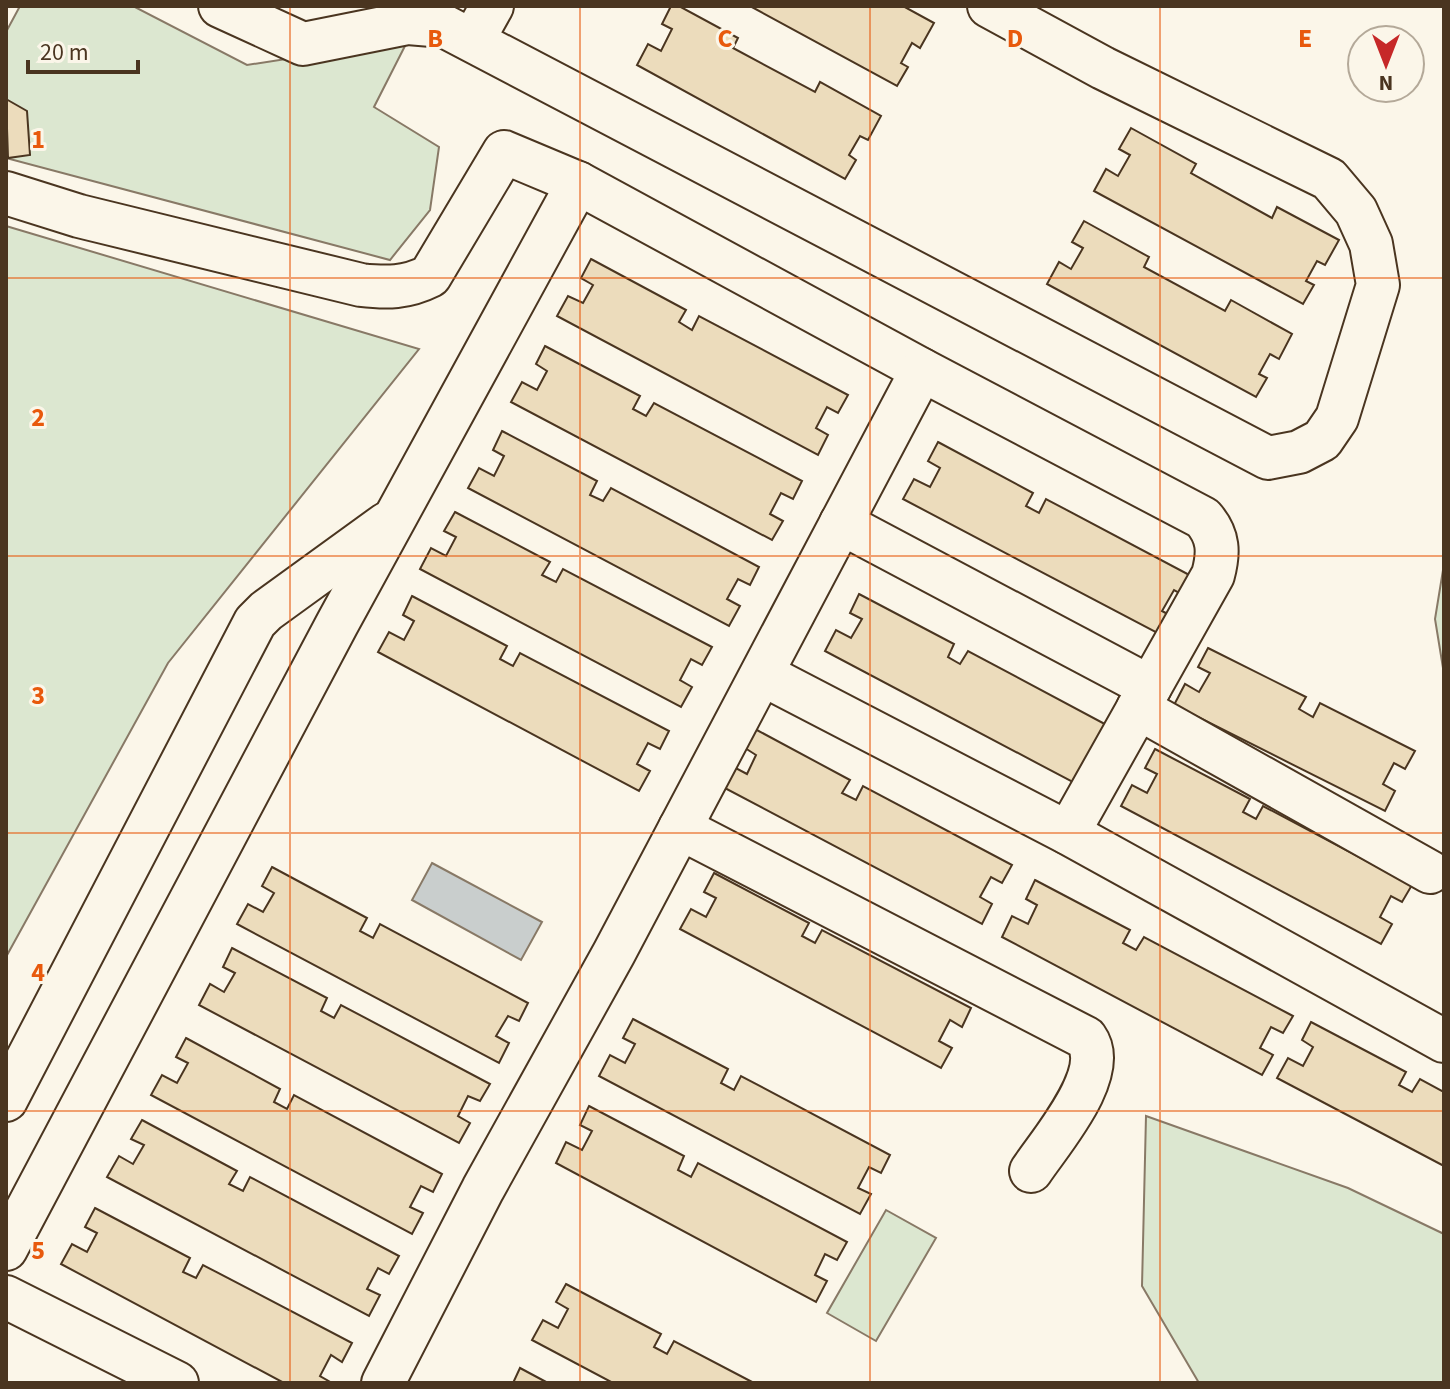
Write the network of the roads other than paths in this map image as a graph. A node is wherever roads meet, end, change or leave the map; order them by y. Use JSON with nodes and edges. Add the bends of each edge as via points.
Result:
{"nodes":[{"id":1,"x":220,"y":6,"type":"edge"},
{"id":2,"x":989,"y":6,"type":"edge"},
{"id":3,"x":469,"y":24,"type":"edge"},
{"id":4,"x":578,"y":183,"type":"junction"},
{"id":5,"x":6,"y":193,"type":"edge"},
{"id":6,"x":922,"y":370,"type":"junction"},
{"id":7,"x":394,"y":518,"type":"junction"},
{"id":8,"x":841,"y":523,"type":"junction"},
{"id":9,"x":762,"y":674,"type":"junction"},
{"id":10,"x":1144,"y":698,"type":"junction"},
{"id":11,"x":680,"y":828,"type":"junction"},
{"id":12,"x":1068,"y":833,"type":"junction"},
{"id":13,"x":1430,"y":872,"type":"dead end"},
{"id":14,"x":1444,"y":1041,"type":"edge"},
{"id":15,"x":6,"y":1100,"type":"edge"},
{"id":16,"x":1031,"y":1171,"type":"dead end"},
{"id":17,"x":6,"y":1249,"type":"edge"},
{"id":18,"x":6,"y":1297,"type":"edge"},
{"id":19,"x":177,"y":1383,"type":"edge"},
{"id":20,"x":383,"y":1383,"type":"edge"}],
"edges":[{"from":1,"to":3,"type":"street","via":[[303,44],[408,23]]},
{"from":2,"to":3,"type":"street","via":[[1329,179],[1356,211],[1371,244],[1378,285],[1337,418],[1322,440],[1299,452],[1268,458],[959,297]]},
{"from":4,"to":5,"type":"street","via":[[504,152],[430,276],[389,288],[79,216]]},
{"from":4,"to":6,"type":"street"},
{"from":4,"to":7,"type":"street"},
{"from":6,"to":8,"type":"street"},
{"from":6,"to":10,"type":"street","via":[[1203,518],[1211,528],[1218,558],[1213,575]]},
{"from":7,"to":15,"type":"street","via":[[255,622]]},
{"from":7,"to":17,"type":"street"},
{"from":8,"to":9,"type":"street"},
{"from":8,"to":10,"type":"street"},
{"from":9,"to":11,"type":"street"},
{"from":9,"to":12,"type":"street"},
{"from":10,"to":12,"type":"street"},
{"from":10,"to":13,"type":"street"},
{"from":11,"to":16,"type":"street","via":[[1086,1038],[1093,1052],[1083,1093]]},
{"from":11,"to":20,"type":"street"},
{"from":12,"to":14,"type":"street"},
{"from":18,"to":19,"type":"street"}]}
